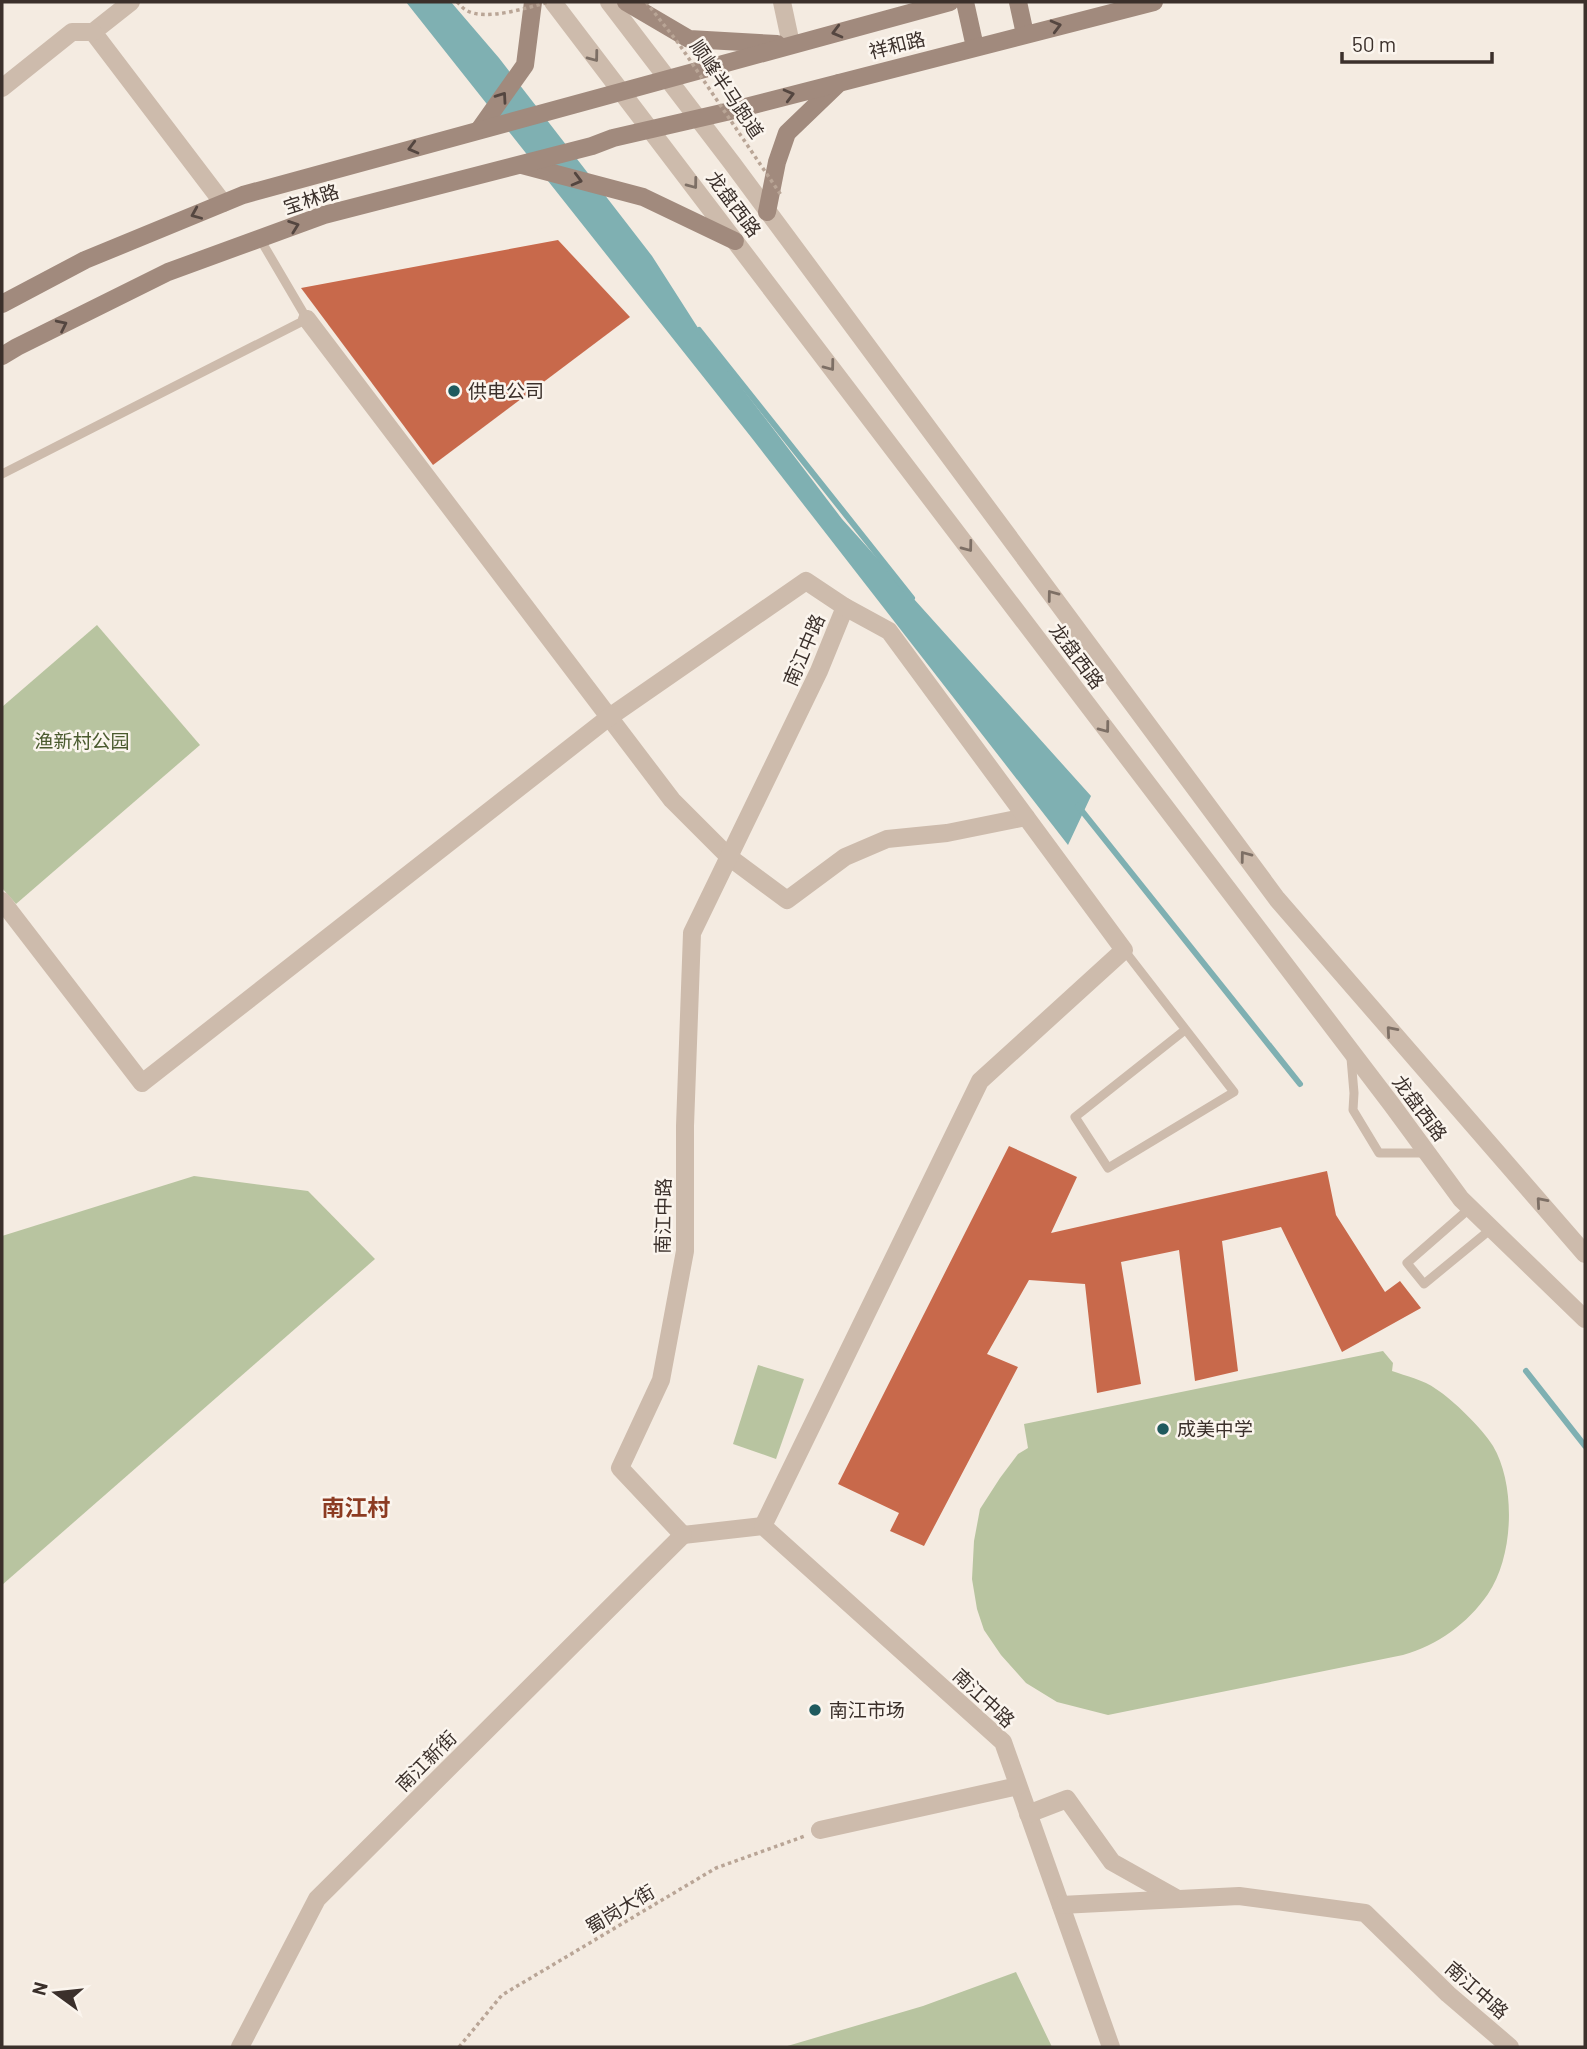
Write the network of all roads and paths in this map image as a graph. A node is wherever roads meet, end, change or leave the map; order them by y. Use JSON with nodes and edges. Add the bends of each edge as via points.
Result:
{"nodes":[{"id":1,"x":131,"y":2,"type":"edge"},
{"id":2,"x":457,"y":2,"type":"edge"},
{"id":3,"x":533,"y":2,"type":"edge"},
{"id":4,"x":552,"y":2,"type":"edge"},
{"id":5,"x":609,"y":2,"type":"edge"},
{"id":6,"x":626,"y":2,"type":"edge"},
{"id":7,"x":646,"y":2,"type":"edge"},
{"id":8,"x":782,"y":2,"type":"edge"},
{"id":9,"x":891,"y":2,"type":"edge"},
{"id":10,"x":950,"y":2,"type":"edge"},
{"id":11,"x":965,"y":2,"type":"edge"},
{"id":12,"x":1018,"y":2,"type":"edge"},
{"id":13,"x":1154,"y":2,"type":"edge"},
{"id":14,"x":877,"y":21,"type":"junction"},
{"id":15,"x":93,"y":32,"type":"junction"},
{"id":16,"x":1025,"y":34,"type":"junction"},
{"id":17,"x":791,"y":44,"type":"junction"},
{"id":18,"x":975,"y":47,"type":"junction"},
{"id":19,"x":667,"y":78,"type":"junction"},
{"id":20,"x":841,"y":81,"type":"junction"},
{"id":21,"x":2,"y":88,"type":"edge"},
{"id":22,"x":620,"y":91,"type":"junction"},
{"id":23,"x":698,"y":118,"type":"junction"},
{"id":24,"x":479,"y":130,"type":"junction"},
{"id":25,"x":652,"y":130,"type":"junction"},
{"id":26,"x":519,"y":165,"type":"junction"},
{"id":27,"x":781,"y":195,"type":"dead end"},
{"id":28,"x":223,"y":203,"type":"junction"},
{"id":29,"x":767,"y":212,"type":"junction"},
{"id":30,"x":260,"y":239,"type":"junction"},
{"id":31,"x":735,"y":241,"type":"junction"},
{"id":32,"x":2,"y":304,"type":"edge"},
{"id":33,"x":307,"y":319,"type":"junction"},
{"id":34,"x":2,"y":356,"type":"edge"},
{"id":35,"x":2,"y":474,"type":"edge"},
{"id":36,"x":845,"y":607,"type":"junction"},
{"id":37,"x":608,"y":718,"type":"junction"},
{"id":38,"x":1026,"y":817,"type":"junction"},
{"id":39,"x":729,"y":858,"type":"junction"},
{"id":40,"x":2,"y":901,"type":"edge"},
{"id":41,"x":1124,"y":950,"type":"junction"},
{"id":42,"x":1185,"y":1030,"type":"junction"},
{"id":43,"x":1350,"y":1050,"type":"junction"},
{"id":44,"x":1427,"y":1153,"type":"junction"},
{"id":45,"x":1470,"y":1208,"type":"junction"},
{"id":46,"x":1491,"y":1229,"type":"junction"},
{"id":47,"x":1585,"y":1254,"type":"edge"},
{"id":48,"x":1585,"y":1319,"type":"edge"},
{"id":49,"x":763,"y":1526,"type":"junction"},
{"id":50,"x":683,"y":1535,"type":"junction"},
{"id":51,"x":1018,"y":1786,"type":"junction"},
{"id":52,"x":1028,"y":1814,"type":"junction"},
{"id":53,"x":820,"y":1830,"type":"joint"},
{"id":54,"x":1178,"y":1899,"type":"junction"},
{"id":55,"x":1060,"y":1905,"type":"junction"},
{"id":56,"x":240,"y":2047,"type":"edge"},
{"id":57,"x":459,"y":2047,"type":"edge"},
{"id":58,"x":1111,"y":2047,"type":"edge"},
{"id":59,"x":1510,"y":2047,"type":"edge"}],
"edges":[{"from":1,"to":15,"type":"street"},
{"from":2,"to":4,"type":"path","bridge":true,"via":[[467,11],[486,14]]},
{"from":24,"to":3,"type":"main road","one_way":true,"via":[[525,65]]},
{"from":4,"to":22,"type":"street","name":"龙盘西路","one_way":true},
{"from":5,"to":19,"type":"street","name":"龙盘西路"},
{"from":6,"to":17,"type":"main road","via":[[689,39]]},
{"from":7,"to":27,"type":"path","name":"顺峰半马跑道","bridge":true},
{"from":8,"to":17,"type":"street"},
{"from":9,"to":14,"type":"main road"},
{"from":10,"to":14,"type":"main road","name":"宝林路"},
{"from":11,"to":18,"type":"main road"},
{"from":12,"to":16,"type":"main road"},
{"from":16,"to":13,"type":"main road","name":"祥和路","one_way":true},
{"from":14,"to":17,"type":"main road","name":"宝林路","one_way":true},
{"from":15,"to":21,"type":"street","via":[[72,32]]},
{"from":15,"to":28,"type":"street"},
{"from":16,"to":18,"type":"main road","name":"祥和路"},
{"from":17,"to":19,"type":"main road","name":"宝林路"},
{"from":18,"to":20,"type":"main road","name":"祥和路"},
{"from":19,"to":22,"type":"main road","name":"宝林路"},
{"from":19,"to":23,"type":"street","name":"龙盘西路"},
{"from":23,"to":20,"type":"main road","name":"祥和路","one_way":true},
{"from":20,"to":29,"type":"main road","via":[[787,133]]},
{"from":22,"to":24,"type":"main road","name":"宝林路"},
{"from":22,"to":25,"type":"street","name":"龙盘西路"},
{"from":23,"to":25,"type":"main road","name":"祥和路"},
{"from":23,"to":29,"type":"street","name":"龙盘西路"},
{"from":24,"to":28,"type":"main road","name":"宝林路","one_way":true},
{"from":25,"to":26,"type":"main road","name":"宝林路"},
{"from":25,"to":31,"type":"street","name":"龙盘西路","one_way":true},
{"from":30,"to":26,"type":"main road","name":"宝林路","one_way":true,"via":[[324,215]]},
{"from":26,"to":31,"type":"main road","one_way":true,"via":[[636,195]]},
{"from":28,"to":32,"type":"main road","name":"宝林路","one_way":true,"via":[[85,260]]},
{"from":47,"to":29,"type":"street","name":"龙盘西路","one_way":true,"via":[[1277,899]]},
{"from":30,"to":33,"type":"lane"},
{"from":34,"to":30,"type":"main road","name":"宝林路","one_way":true,"via":[[168,272]]},
{"from":31,"to":43,"type":"street","name":"龙盘西路","one_way":true},
{"from":33,"to":35,"type":"lane"},
{"from":33,"to":37,"type":"street"},
{"from":36,"to":37,"type":"street","name":"南江中路","via":[[806,581]]},
{"from":36,"to":38,"type":"street","via":[[889,631]]},
{"from":36,"to":39,"type":"street","name":"南江中路"},
{"from":37,"to":39,"type":"street","via":[[671,800]]},
{"from":37,"to":40,"type":"street","via":[[142,1083]]},
{"from":38,"to":39,"type":"street","via":[[887,839],[845,857],[787,900]]},
{"from":38,"to":41,"type":"street"},
{"from":39,"to":50,"type":"street","name":"南江中路","via":[[692,933],[685,1251],[661,1380],[620,1468]]},
{"from":41,"to":42,"type":"lane"},
{"from":41,"to":49,"type":"street","via":[[980,1081]]},
{"from":42,"to":42,"type":"lane","via":[[1234,1092],[1108,1168],[1075,1117]]},
{"from":43,"to":44,"type":"street","name":"龙盘西路"},
{"from":43,"to":44,"type":"lane","via":[[1353,1110],[1380,1153]]},
{"from":44,"to":45,"type":"street","name":"龙盘西路"},
{"from":45,"to":46,"type":"street","name":"龙盘西路"},
{"from":45,"to":46,"type":"lane","via":[[1407,1263],[1424,1284]]},
{"from":46,"to":48,"type":"street","name":"龙盘西路"},
{"from":49,"to":50,"type":"street"},
{"from":49,"to":51,"type":"street","name":"南江中路","via":[[1003,1742]]},
{"from":50,"to":56,"type":"street","name":"南江新街","via":[[317,1899]]},
{"from":51,"to":52,"type":"street","name":"南江中路"},
{"from":51,"to":53,"type":"street"},
{"from":52,"to":54,"type":"street","via":[[1067,1799],[1112,1862]]},
{"from":52,"to":55,"type":"street","name":"南江中路"},
{"from":53,"to":57,"type":"path","name":"蜀岗大街","via":[[716,1868],[502,1995]]},
{"from":54,"to":55,"type":"street","name":"南江中路"},
{"from":54,"to":59,"type":"street","name":"南江中路","via":[[1239,1896],[1365,1913]]},
{"from":55,"to":58,"type":"street","name":"南江中路"}]}
